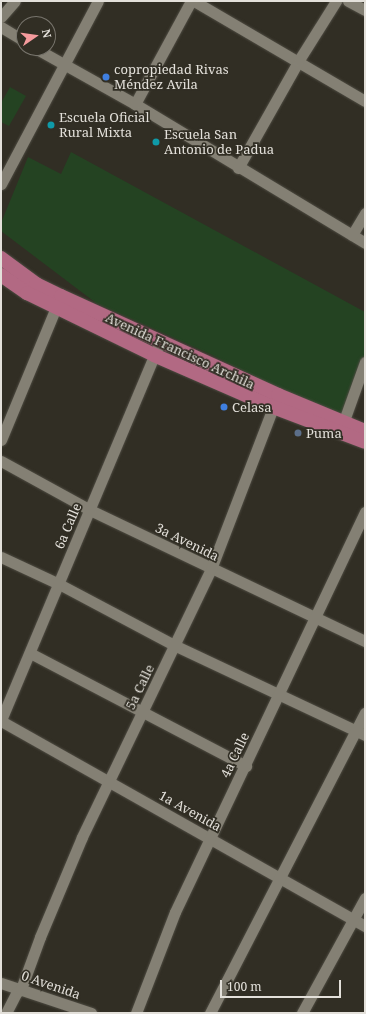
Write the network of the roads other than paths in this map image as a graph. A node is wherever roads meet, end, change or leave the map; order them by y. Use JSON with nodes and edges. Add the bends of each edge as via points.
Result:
{"nodes":[{"id":1,"x":15,"y":1,"type":"edge"},
{"id":2,"x":98,"y":1,"type":"edge"},
{"id":3,"x":191,"y":1,"type":"edge"},
{"id":4,"x":194,"y":1,"type":"edge"},
{"id":5,"x":336,"y":1,"type":"edge"},
{"id":6,"x":348,"y":1,"type":"edge"},
{"id":7,"x":365,"y":10,"type":"edge"},
{"id":8,"x":1,"y":17,"type":"edge"},
{"id":9,"x":1,"y":27,"type":"edge"},
{"id":10,"x":16,"y":36,"type":"edge"},
{"id":11,"x":48,"y":56,"type":"edge"},
{"id":12,"x":298,"y":60,"type":"junction"},
{"id":13,"x":63,"y":65,"type":"junction"},
{"id":14,"x":365,"y":101,"type":"edge"},
{"id":15,"x":135,"y":104,"type":"junction"},
{"id":16,"x":238,"y":168,"type":"junction"},
{"id":17,"x":1,"y":184,"type":"edge"},
{"id":18,"x":365,"y":213,"type":"edge"},
{"id":19,"x":352,"y":235,"type":"junction"},
{"id":20,"x":365,"y":243,"type":"edge"},
{"id":21,"x":1,"y":258,"type":"edge"},
{"id":22,"x":1,"y":275,"type":"edge"},
{"id":23,"x":58,"y":302,"type":"junction"},
{"id":24,"x":160,"y":342,"type":"junction"},
{"id":25,"x":154,"y":355,"type":"junction"},
{"id":26,"x":365,"y":362,"type":"edge"},
{"id":27,"x":276,"y":401,"type":"junction"},
{"id":28,"x":341,"y":428,"type":"junction"},
{"id":29,"x":365,"y":430,"type":"edge"},
{"id":30,"x":1,"y":440,"type":"edge"},
{"id":31,"x":365,"y":442,"type":"edge"},
{"id":32,"x":1,"y":461,"type":"edge"},
{"id":33,"x":90,"y":510,"type":"junction"},
{"id":34,"x":365,"y":512,"type":"edge"},
{"id":35,"x":1,"y":557,"type":"edge"},
{"id":36,"x":210,"y":569,"type":"junction"},
{"id":37,"x":59,"y":584,"type":"junction"},
{"id":38,"x":316,"y":616,"type":"junction"},
{"id":39,"x":365,"y":642,"type":"edge"},
{"id":40,"x":176,"y":646,"type":"junction"},
{"id":41,"x":30,"y":653,"type":"junction"},
{"id":42,"x":280,"y":695,"type":"junction"},
{"id":43,"x":143,"y":711,"type":"junction"},
{"id":44,"x":365,"y":712,"type":"edge"},
{"id":45,"x":1,"y":720,"type":"edge"},
{"id":46,"x":360,"y":733,"type":"edge"},
{"id":47,"x":246,"y":766,"type":"junction"},
{"id":48,"x":110,"y":782,"type":"junction"},
{"id":49,"x":210,"y":839,"type":"junction"},
{"id":50,"x":280,"y":879,"type":"junction"},
{"id":51,"x":365,"y":898,"type":"edge"},
{"id":52,"x":352,"y":920,"type":"junction"},
{"id":53,"x":365,"y":926,"type":"edge"},
{"id":54,"x":1,"y":983,"type":"edge"},
{"id":55,"x":21,"y":989,"type":"junction"},
{"id":56,"x":6,"y":1013,"type":"edge"},
{"id":57,"x":91,"y":1013,"type":"edge"},
{"id":58,"x":136,"y":1013,"type":"edge"},
{"id":59,"x":210,"y":1013,"type":"edge"},
{"id":60,"x":302,"y":1013,"type":"edge"}],
"edges":[{"from":1,"to":8,"type":"street"},
{"from":2,"to":13,"type":"street"},
{"from":3,"to":15,"type":"street"},
{"from":4,"to":12,"type":"street"},
{"from":5,"to":12,"type":"street"},
{"from":6,"to":7,"type":"street"},
{"from":9,"to":10,"type":"street"},
{"from":11,"to":13,"type":"street"},
{"from":12,"to":14,"type":"street"},
{"from":12,"to":16,"type":"street"},
{"from":13,"to":15,"type":"street"},
{"from":13,"to":17,"type":"street"},
{"from":15,"to":16,"type":"street"},
{"from":16,"to":19,"type":"street"},
{"from":18,"to":19,"type":"street"},
{"from":19,"to":20,"type":"street"},
{"from":21,"to":23,"type":"main road","name":"Avenida Francisco Archila"},
{"from":22,"to":23,"type":"main road","name":"Avenida Francisco Archila","via":[[27,292]]},
{"from":23,"to":24,"type":"main road","name":"Avenida Francisco Archila"},
{"from":23,"to":25,"type":"main road","name":"Avenida Francisco Archila"},
{"from":23,"to":30,"type":"street"},
{"from":24,"to":25,"type":"street","name":"6a Calle"},
{"from":24,"to":27,"type":"main road","name":"Avenida Francisco Archila"},
{"from":25,"to":27,"type":"main road","name":"Avenida Francisco Archila"},
{"from":25,"to":33,"type":"street","name":"6a Calle"},
{"from":26,"to":28,"type":"street"},
{"from":27,"to":28,"type":"main road","name":"Avenida Francisco Archila"},
{"from":27,"to":36,"type":"street","name":"5a Calle"},
{"from":28,"to":29,"type":"main road","name":"Avenida Francisco Archila"},
{"from":28,"to":31,"type":"main road","name":"Avenida Francisco Archila"},
{"from":32,"to":33,"type":"street","name":"3a Avenida"},
{"from":33,"to":36,"type":"street","name":"3a Avenida"},
{"from":33,"to":37,"type":"street","name":"6a Calle"},
{"from":34,"to":38,"type":"street","name":"4a Calle"},
{"from":35,"to":37,"type":"street"},
{"from":36,"to":38,"type":"street","name":"3a Avenida"},
{"from":36,"to":40,"type":"street","name":"5a Calle"},
{"from":37,"to":40,"type":"street"},
{"from":37,"to":41,"type":"street","name":"6a Calle"},
{"from":38,"to":39,"type":"street","name":"3a Avenida"},
{"from":38,"to":42,"type":"street","name":"4a Calle"},
{"from":40,"to":42,"type":"street"},
{"from":40,"to":43,"type":"street","name":"5a Calle"},
{"from":41,"to":43,"type":"street"},
{"from":41,"to":45,"type":"street","name":"6a Calle"},
{"from":42,"to":46,"type":"street"},
{"from":42,"to":47,"type":"street","name":"4a Calle"},
{"from":43,"to":47,"type":"street"},
{"from":43,"to":48,"type":"street","name":"5a Calle"},
{"from":44,"to":46,"type":"street"},
{"from":45,"to":48,"type":"street","name":"1a Avenida"},
{"from":46,"to":50,"type":"street"},
{"from":47,"to":49,"type":"street","name":"4a Calle"},
{"from":48,"to":49,"type":"street","name":"1a Avenida"},
{"from":48,"to":55,"type":"street","name":"5a Calle","via":[[62,882]]},
{"from":49,"to":50,"type":"street","name":"1a Avenida"},
{"from":49,"to":58,"type":"street","name":"4a Calle","via":[[175,912]]},
{"from":50,"to":52,"type":"street","name":"1a Avenida"},
{"from":50,"to":59,"type":"street"},
{"from":51,"to":52,"type":"street"},
{"from":52,"to":53,"type":"street","name":"1a Avenida"},
{"from":52,"to":60,"type":"street"},
{"from":54,"to":55,"type":"street","name":"0 Avenida"},
{"from":55,"to":56,"type":"street","name":"5a Calle"},
{"from":55,"to":57,"type":"street","name":"0 Avenida"}]}
